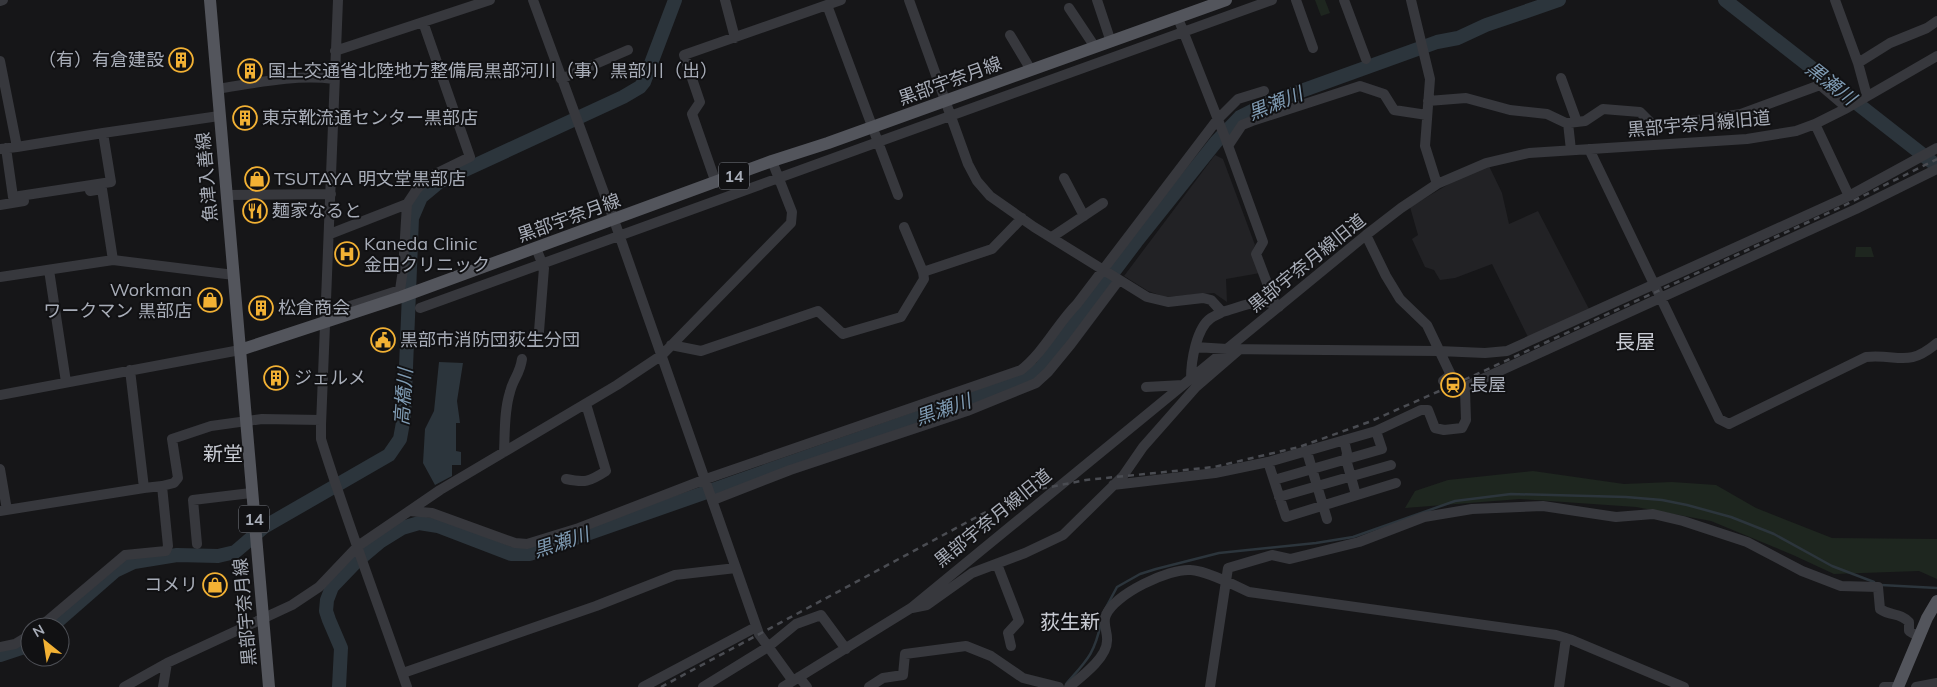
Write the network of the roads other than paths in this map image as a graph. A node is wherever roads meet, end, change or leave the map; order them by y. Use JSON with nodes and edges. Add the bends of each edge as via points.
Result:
{"nodes":[{"id":1,"x":210,"y":0,"type":"edge"},
{"id":2,"x":338,"y":0,"type":"edge"},
{"id":3,"x":490,"y":0,"type":"edge"},
{"id":4,"x":533,"y":0,"type":"edge"},
{"id":5,"x":725,"y":0,"type":"edge"},
{"id":6,"x":841,"y":0,"type":"edge"},
{"id":7,"x":910,"y":0,"type":"edge"},
{"id":8,"x":1097,"y":0,"type":"edge"},
{"id":9,"x":1226,"y":0,"type":"edge"},
{"id":10,"x":1272,"y":0,"type":"edge"},
{"id":11,"x":1296,"y":0,"type":"edge"},
{"id":12,"x":1344,"y":0,"type":"edge"},
{"id":13,"x":1411,"y":0,"type":"edge"},
{"id":14,"x":1834,"y":0,"type":"edge"},
{"id":15,"x":827,"y":5,"type":"junction"},
{"id":16,"x":1068,"y":8,"type":"dead end"},
{"id":17,"x":1178,"y":18,"type":"junction"},
{"id":18,"x":1937,"y":21,"type":"edge"},
{"id":19,"x":423,"y":22,"type":"junction"},
{"id":20,"x":1184,"y":31,"type":"junction"},
{"id":21,"x":1010,"y":35,"type":"dead end"},
{"id":22,"x":735,"y":38,"type":"junction"},
{"id":23,"x":1112,"y":42,"type":"junction"},
{"id":24,"x":1096,"y":47,"type":"junction"},
{"id":25,"x":1314,"y":48,"type":"dead end"},
{"id":26,"x":335,"y":50,"type":"junction"},
{"id":27,"x":628,"y":50,"type":"dead end"},
{"id":28,"x":1937,"y":56,"type":"edge"},
{"id":29,"x":1366,"y":59,"type":"dead end"},
{"id":30,"x":0,"y":61,"type":"edge"},
{"id":31,"x":1858,"y":63,"type":"junction"},
{"id":32,"x":1031,"y":70,"type":"junction"},
{"id":33,"x":1561,"y":78,"type":"dead end"},
{"id":34,"x":334,"y":79,"type":"junction"},
{"id":35,"x":561,"y":80,"type":"junction"},
{"id":36,"x":217,"y":88,"type":"junction"},
{"id":37,"x":1264,"y":91,"type":"dead end"},
{"id":38,"x":1867,"y":96,"type":"junction"},
{"id":39,"x":945,"y":100,"type":"junction"},
{"id":40,"x":1428,"y":101,"type":"junction"},
{"id":41,"x":1847,"y":108,"type":"junction"},
{"id":42,"x":1427,"y":115,"type":"junction"},
{"id":43,"x":220,"y":116,"type":"junction"},
{"id":44,"x":950,"y":116,"type":"junction"},
{"id":45,"x":1218,"y":122,"type":"junction"},
{"id":46,"x":1572,"y":123,"type":"junction"},
{"id":47,"x":1815,"y":124,"type":"junction"},
{"id":48,"x":872,"y":127,"type":"junction"},
{"id":49,"x":103,"y":133,"type":"junction"},
{"id":50,"x":878,"y":142,"type":"junction"},
{"id":51,"x":1227,"y":143,"type":"junction"},
{"id":52,"x":8,"y":148,"type":"edge"},
{"id":53,"x":1589,"y":149,"type":"junction"},
{"id":54,"x":1936,"y":149,"type":"edge"},
{"id":55,"x":1571,"y":150,"type":"junction"},
{"id":56,"x":772,"y":161,"type":"junction"},
{"id":57,"x":1934,"y":173,"type":"edge"},
{"id":58,"x":779,"y":178,"type":"junction"},
{"id":59,"x":1064,"y":178,"type":"dead end"},
{"id":60,"x":716,"y":183,"type":"junction"},
{"id":61,"x":1438,"y":184,"type":"junction"},
{"id":62,"x":331,"y":194,"type":"junction"},
{"id":63,"x":226,"y":195,"type":"junction"},
{"id":64,"x":898,"y":195,"type":"dead end"},
{"id":65,"x":1849,"y":196,"type":"junction"},
{"id":66,"x":1103,"y":203,"type":"dead end"},
{"id":67,"x":407,"y":204,"type":"junction"},
{"id":68,"x":0,"y":205,"type":"edge"},
{"id":69,"x":1084,"y":216,"type":"junction"},
{"id":70,"x":1022,"y":218,"type":"junction"},
{"id":71,"x":614,"y":220,"type":"junction"},
{"id":72,"x":904,"y":227,"type":"dead end"},
{"id":73,"x":330,"y":234,"type":"junction"},
{"id":74,"x":1366,"y":235,"type":"junction"},
{"id":75,"x":619,"y":236,"type":"junction"},
{"id":76,"x":1052,"y":237,"type":"junction"},
{"id":77,"x":536,"y":248,"type":"junction"},
{"id":78,"x":113,"y":260,"type":"junction"},
{"id":79,"x":542,"y":263,"type":"junction"},
{"id":80,"x":49,"y":270,"type":"junction"},
{"id":81,"x":1104,"y":270,"type":"junction"},
{"id":82,"x":923,"y":272,"type":"junction"},
{"id":83,"x":234,"y":275,"type":"junction"},
{"id":84,"x":0,"y":277,"type":"edge"},
{"id":85,"x":1118,"y":279,"type":"junction"},
{"id":86,"x":1653,"y":284,"type":"junction"},
{"id":87,"x":1660,"y":297,"type":"junction"},
{"id":88,"x":1277,"y":306,"type":"junction"},
{"id":89,"x":420,"y":308,"type":"dead end"},
{"id":90,"x":1222,"y":312,"type":"junction"},
{"id":91,"x":325,"y":318,"type":"junction"},
{"id":92,"x":1937,"y":343,"type":"edge"},
{"id":93,"x":538,"y":344,"type":"dead end"},
{"id":94,"x":671,"y":345,"type":"junction"},
{"id":95,"x":1195,"y":348,"type":"junction"},
{"id":96,"x":1227,"y":349,"type":"junction"},
{"id":97,"x":1240,"y":349,"type":"junction"},
{"id":98,"x":240,"y":350,"type":"junction"},
{"id":99,"x":1439,"y":351,"type":"junction"},
{"id":100,"x":662,"y":355,"type":"junction"},
{"id":101,"x":522,"y":359,"type":"dead end"},
{"id":102,"x":130,"y":370,"type":"junction"},
{"id":103,"x":1443,"y":381,"type":"dead end"},
{"id":104,"x":66,"y":382,"type":"junction"},
{"id":105,"x":1187,"y":382,"type":"junction"},
{"id":106,"x":1146,"y":386,"type":"dead end"},
{"id":107,"x":0,"y":395,"type":"edge"},
{"id":108,"x":586,"y":404,"type":"junction"},
{"id":109,"x":321,"y":420,"type":"junction"},
{"id":110,"x":246,"y":422,"type":"junction"},
{"id":111,"x":1376,"y":431,"type":"junction"},
{"id":112,"x":1344,"y":440,"type":"junction"},
{"id":113,"x":504,"y":452,"type":"junction"},
{"id":114,"x":1307,"y":452,"type":"junction"},
{"id":115,"x":1346,"y":459,"type":"junction"},
{"id":116,"x":1268,"y":462,"type":"junction"},
{"id":117,"x":1391,"y":465,"type":"dead end"},
{"id":118,"x":0,"y":468,"type":"edge"},
{"id":119,"x":1312,"y":468,"type":"junction"},
{"id":120,"x":1351,"y":477,"type":"junction"},
{"id":121,"x":566,"y":479,"type":"dead end"},
{"id":122,"x":1274,"y":480,"type":"junction"},
{"id":123,"x":706,"y":481,"type":"junction"},
{"id":124,"x":1396,"y":483,"type":"dead end"},
{"id":125,"x":1113,"y":485,"type":"junction"},
{"id":126,"x":162,"y":486,"type":"junction"},
{"id":127,"x":1317,"y":486,"type":"junction"},
{"id":128,"x":144,"y":488,"type":"junction"},
{"id":129,"x":251,"y":493,"type":"junction"},
{"id":130,"x":1356,"y":495,"type":"junction"},
{"id":131,"x":1279,"y":497,"type":"junction"},
{"id":132,"x":714,"y":502,"type":"junction"},
{"id":133,"x":1323,"y":505,"type":"junction"},
{"id":134,"x":3,"y":510,"type":"edge"},
{"id":135,"x":409,"y":511,"type":"junction"},
{"id":136,"x":1327,"y":519,"type":"dead end"},
{"id":137,"x":197,"y":544,"type":"dead end"},
{"id":138,"x":359,"y":549,"type":"junction"},
{"id":139,"x":997,"y":564,"type":"junction"},
{"id":140,"x":736,"y":568,"type":"junction"},
{"id":141,"x":1226,"y":581,"type":"junction"},
{"id":142,"x":1937,"y":601,"type":"edge"},
{"id":143,"x":911,"y":608,"type":"junction"},
{"id":144,"x":52,"y":617,"type":"edge"},
{"id":145,"x":262,"y":618,"type":"junction"},
{"id":146,"x":756,"y":627,"type":"junction"},
{"id":147,"x":1919,"y":637,"type":"junction"},
{"id":148,"x":1566,"y":638,"type":"junction"},
{"id":149,"x":20,"y":641,"type":"edge"},
{"id":150,"x":1011,"y":646,"type":"dead end"},
{"id":151,"x":0,"y":647,"type":"edge"},
{"id":152,"x":768,"y":647,"type":"junction"},
{"id":153,"x":846,"y":649,"type":"junction"},
{"id":154,"x":167,"y":663,"type":"junction"},
{"id":155,"x":402,"y":673,"type":"junction"},
{"id":156,"x":796,"y":679,"type":"junction"},
{"id":157,"x":1937,"y":683,"type":"edge"},
{"id":158,"x":124,"y":687,"type":"edge"},
{"id":159,"x":163,"y":687,"type":"edge"},
{"id":160,"x":269,"y":687,"type":"edge"},
{"id":161,"x":408,"y":687,"type":"edge"},
{"id":162,"x":644,"y":687,"type":"edge"},
{"id":163,"x":703,"y":687,"type":"edge"},
{"id":164,"x":783,"y":687,"type":"edge"},
{"id":165,"x":807,"y":687,"type":"edge"},
{"id":166,"x":869,"y":687,"type":"edge"},
{"id":167,"x":1059,"y":687,"type":"edge"},
{"id":168,"x":1069,"y":687,"type":"edge"},
{"id":169,"x":1210,"y":687,"type":"edge"},
{"id":170,"x":1559,"y":687,"type":"edge"},
{"id":171,"x":1684,"y":687,"type":"edge"},
{"id":172,"x":1884,"y":687,"type":"edge"},
{"id":173,"x":1893,"y":687,"type":"edge"},
{"id":174,"x":1898,"y":687,"type":"edge"},
{"id":175,"x":1916,"y":687,"type":"edge"}],
"edges":[{"from":1,"to":36,"type":"main road","name":"魚津入善線"},
{"from":2,"to":26,"type":"street"},
{"from":3,"to":19,"type":"street"},
{"from":4,"to":35,"type":"street"},
{"from":5,"to":22,"type":"street"},
{"from":6,"to":15,"type":"street"},
{"from":7,"to":39,"type":"street"},
{"from":8,"to":23,"type":"street"},
{"from":9,"to":17,"type":"main road","name":"黒部宇奈月線","number":"14"},
{"from":10,"to":20,"type":"street"},
{"from":11,"to":25,"type":"street"},
{"from":12,"to":29,"type":"street"},
{"from":13,"to":40,"type":"street","via":[[1430,79]]},
{"from":14,"to":31,"type":"street"},
{"from":15,"to":22,"type":"street"},
{"from":15,"to":48,"type":"street"},
{"from":16,"to":24,"type":"street"},
{"from":17,"to":20,"type":"street"},
{"from":17,"to":23,"type":"main road","name":"黒部宇奈月線","number":"14"},
{"from":18,"to":31,"type":"street","via":[[1928,28],[1890,42]]},
{"from":19,"to":26,"type":"street"},
{"from":19,"to":67,"type":"street","via":[[470,157],[429,178]]},
{"from":20,"to":44,"type":"street"},
{"from":20,"to":45,"type":"street"},
{"from":21,"to":32,"type":"street"},
{"from":22,"to":60,"type":"street","via":[[684,55],[700,102],[692,114]]},
{"from":23,"to":24,"type":"main road","name":"黒部宇奈月線","number":"14"},
{"from":24,"to":32,"type":"main road","name":"黒部宇奈月線","number":"14"},
{"from":26,"to":34,"type":"street"},
{"from":27,"to":35,"type":"street"},
{"from":28,"to":38,"type":"street","name":"黒部宇奈月線旧道"},
{"from":30,"to":52,"type":"street"},
{"from":31,"to":38,"type":"street"},
{"from":32,"to":39,"type":"main road","name":"黒部宇奈月線","number":"14"},
{"from":33,"to":46,"type":"street"},
{"from":34,"to":36,"type":"street","via":[[314,76]]},
{"from":34,"to":62,"type":"street"},
{"from":35,"to":71,"type":"street"},
{"from":36,"to":43,"type":"main road","name":"魚津入善線"},
{"from":37,"to":45,"type":"street","via":[[1238,100]]},
{"from":38,"to":41,"type":"street","name":"黒部宇奈月線旧道"},
{"from":39,"to":44,"type":"street"},
{"from":39,"to":48,"type":"main road","name":"黒部宇奈月線","number":"14"},
{"from":40,"to":42,"type":"street"},
{"from":40,"to":46,"type":"street","via":[[1466,98],[1510,110],[1547,114]]},
{"from":41,"to":46,"type":"street","via":[[1820,85],[1741,114],[1654,126],[1640,112],[1603,109],[1585,121]]},
{"from":41,"to":47,"type":"street","name":"黒部宇奈月線旧道"},
{"from":42,"to":51,"type":"street","via":[[1394,110],[1384,94],[1360,86],[1242,125]]},
{"from":42,"to":61,"type":"street","via":[[1425,146]]},
{"from":43,"to":49,"type":"street"},
{"from":43,"to":63,"type":"main road","name":"魚津入善線"},
{"from":44,"to":50,"type":"street"},
{"from":44,"to":70,"type":"street","via":[[978,181],[990,196]]},
{"from":45,"to":51,"type":"street"},
{"from":45,"to":81,"type":"street"},
{"from":46,"to":55,"type":"street"},
{"from":47,"to":53,"type":"street","name":"黒部宇奈月線旧道","via":[[1748,139]]},
{"from":47,"to":65,"type":"street"},
{"from":48,"to":50,"type":"street"},
{"from":48,"to":56,"type":"main road","name":"黒部宇奈月線","number":"14"},
{"from":49,"to":52,"type":"street"},
{"from":49,"to":52,"type":"street","via":[[111,182],[14,197]]},
{"from":50,"to":58,"type":"street"},
{"from":50,"to":64,"type":"street"},
{"from":51,"to":88,"type":"street","via":[[1262,242],[1256,254]]},
{"from":53,"to":55,"type":"street","name":"黒部宇奈月線旧道"},
{"from":53,"to":86,"type":"street"},
{"from":54,"to":65,"type":"street"},
{"from":55,"to":61,"type":"street","name":"黒部宇奈月線旧道","via":[[1513,156],[1486,163]]},
{"from":56,"to":58,"type":"street"},
{"from":56,"to":60,"type":"main road","name":"黒部宇奈月線","number":"14"},
{"from":57,"to":87,"type":"street"},
{"from":58,"to":75,"type":"street"},
{"from":58,"to":94,"type":"street","via":[[792,212],[791,223]]},
{"from":59,"to":69,"type":"street"},
{"from":60,"to":71,"type":"main road","name":"黒部宇奈月線","number":"14"},
{"from":61,"to":74,"type":"street","name":"黒部宇奈月線旧道"},
{"from":62,"to":63,"type":"street"},
{"from":62,"to":73,"type":"street"},
{"from":63,"to":83,"type":"main road","name":"魚津入善線"},
{"from":65,"to":86,"type":"street"},
{"from":66,"to":69,"type":"street"},
{"from":67,"to":73,"type":"street"},
{"from":67,"to":91,"type":"street","via":[[400,290]]},
{"from":68,"to":78,"type":"street","via":[[102,189]]},
{"from":69,"to":76,"type":"street"},
{"from":70,"to":76,"type":"street"},
{"from":70,"to":82,"type":"street","via":[[992,249]]},
{"from":71,"to":75,"type":"street"},
{"from":71,"to":77,"type":"main road","name":"黒部宇奈月線","number":"14"},
{"from":72,"to":82,"type":"street"},
{"from":73,"to":91,"type":"street"},
{"from":74,"to":88,"type":"street","name":"黒部宇奈月線旧道"},
{"from":74,"to":99,"type":"street","via":[[1400,299],[1427,325]]},
{"from":75,"to":79,"type":"street"},
{"from":75,"to":100,"type":"street"},
{"from":76,"to":81,"type":"street"},
{"from":77,"to":79,"type":"street"},
{"from":77,"to":91,"type":"main road","name":"黒部宇奈月線","number":"14"},
{"from":78,"to":80,"type":"street"},
{"from":78,"to":83,"type":"street"},
{"from":79,"to":89,"type":"street"},
{"from":79,"to":93,"type":"street"},
{"from":80,"to":84,"type":"street"},
{"from":80,"to":104,"type":"street"},
{"from":81,"to":85,"type":"street"},
{"from":81,"to":123,"type":"street","via":[[1021,370]]},
{"from":82,"to":94,"type":"street","via":[[924,279],[901,317],[855,332],[843,334],[818,311],[701,351]]},
{"from":83,"to":98,"type":"main road","name":"魚津入善線"},
{"from":85,"to":90,"type":"street","via":[[1147,297],[1168,302],[1203,298],[1211,300]]},
{"from":85,"to":132,"type":"street","via":[[1065,351],[1036,383],[967,411],[790,470]]},
{"from":86,"to":87,"type":"street"},
{"from":86,"to":99,"type":"street","via":[[1507,351]]},
{"from":87,"to":92,"type":"street","via":[[1719,419],[1729,424],[1866,357],[1907,360],[1925,353]]},
{"from":87,"to":111,"type":"street","via":[[1469,385],[1465,390],[1466,420],[1462,428],[1435,428],[1428,410],[1421,410]]},
{"from":88,"to":90,"type":"street","via":[[1262,302]]},
{"from":88,"to":96,"type":"street","name":"黒部宇奈月線旧道"},
{"from":90,"to":95,"type":"street","via":[[1210,319]]},
{"from":91,"to":98,"type":"main road","name":"黒部宇奈月線","number":"14"},
{"from":91,"to":109,"type":"street"},
{"from":94,"to":100,"type":"street"},
{"from":95,"to":96,"type":"street"},
{"from":95,"to":105,"type":"street"},
{"from":96,"to":97,"type":"street"},
{"from":96,"to":105,"type":"street","name":"黒部宇奈月線旧道"},
{"from":97,"to":99,"type":"street"},
{"from":97,"to":125,"type":"street","via":[[1196,387]]},
{"from":98,"to":102,"type":"street"},
{"from":98,"to":110,"type":"main road","name":"黒部宇奈月線","number":"14"},
{"from":99,"to":103,"type":"street","via":[[1450,373]]},
{"from":100,"to":108,"type":"street"},
{"from":100,"to":123,"type":"street"},
{"from":101,"to":113,"type":"street","via":[[507,403]]},
{"from":102,"to":104,"type":"street"},
{"from":102,"to":128,"type":"street"},
{"from":104,"to":107,"type":"street"},
{"from":105,"to":106,"type":"street"},
{"from":105,"to":143,"type":"street","name":"黒部宇奈月線旧道"},
{"from":108,"to":113,"type":"street"},
{"from":108,"to":121,"type":"street","via":[[606,471],[583,483]]},
{"from":109,"to":110,"type":"street","via":[[262,419]]},
{"from":109,"to":138,"type":"street","via":[[322,439],[333,479]]},
{"from":110,"to":126,"type":"street","via":[[199,429],[172,439],[178,478],[174,483]]},
{"from":110,"to":129,"type":"main road","name":"黒部宇奈月線","number":"14"},
{"from":111,"to":112,"type":"street"},
{"from":111,"to":115,"type":"street","via":[[1382,449]]},
{"from":112,"to":114,"type":"street"},
{"from":112,"to":115,"type":"street","via":[[1348,453]]},
{"from":113,"to":135,"type":"street"},
{"from":114,"to":116,"type":"street"},
{"from":114,"to":119,"type":"street"},
{"from":115,"to":119,"type":"street"},
{"from":115,"to":120,"type":"street"},
{"from":116,"to":122,"type":"street"},
{"from":116,"to":125,"type":"street","via":[[1215,473]]},
{"from":117,"to":120,"type":"street"},
{"from":118,"to":134,"type":"street"},
{"from":119,"to":122,"type":"street"},
{"from":119,"to":127,"type":"street"},
{"from":120,"to":127,"type":"street"},
{"from":120,"to":130,"type":"street"},
{"from":122,"to":131,"type":"street"},
{"from":123,"to":132,"type":"street"},
{"from":123,"to":135,"type":"street","via":[[528,544],[515,543],[432,513]]},
{"from":124,"to":130,"type":"street"},
{"from":125,"to":139,"type":"street","via":[[1063,535]]},
{"from":126,"to":128,"type":"street"},
{"from":126,"to":144,"type":"street","via":[[166,550],[125,555]]},
{"from":127,"to":131,"type":"street"},
{"from":127,"to":133,"type":"street"},
{"from":128,"to":134,"type":"street"},
{"from":129,"to":137,"type":"street","via":[[193,500]]},
{"from":129,"to":145,"type":"main road","name":"黒部宇奈月線","number":"14"},
{"from":130,"to":133,"type":"street"},
{"from":131,"to":133,"type":"street","via":[[1286,516]]},
{"from":132,"to":140,"type":"street"},
{"from":133,"to":136,"type":"street"},
{"from":135,"to":138,"type":"street"},
{"from":138,"to":145,"type":"street","via":[[318,587],[292,605]]},
{"from":138,"to":155,"type":"street"},
{"from":139,"to":143,"type":"street","via":[[972,573],[927,605]]},
{"from":139,"to":150,"type":"street","via":[[1019,621],[1008,633]]},
{"from":140,"to":146,"type":"street"},
{"from":140,"to":155,"type":"street","via":[[675,575]]},
{"from":141,"to":147,"type":"street","via":[[1228,568],[1246,561],[1272,555],[1290,559],[1359,542],[1424,517],[1472,509],[1543,506],[1616,517],[1653,514],[1747,542],[1802,571],[1841,586],[1878,587],[1880,609],[1903,616],[1909,622],[1909,630]]},
{"from":141,"to":148,"type":"street","via":[[1248,592]]},
{"from":141,"to":168,"type":"street","via":[[1192,570],[1177,572],[1120,597],[1104,617],[1108,642],[1102,656]]},
{"from":141,"to":169,"type":"street"},
{"from":142,"to":147,"type":"main road"},
{"from":143,"to":153,"type":"street","name":"黒部宇奈月線旧道"},
{"from":145,"to":154,"type":"street"},
{"from":145,"to":160,"type":"main road","name":"黒部宇奈月線","number":"14"},
{"from":146,"to":152,"type":"street"},
{"from":146,"to":162,"type":"street"},
{"from":147,"to":174,"type":"main road"},
{"from":148,"to":170,"type":"street"},
{"from":148,"to":171,"type":"street"},
{"from":149,"to":151,"type":"street"},
{"from":152,"to":153,"type":"street","via":[[796,624],[821,615]]},
{"from":152,"to":156,"type":"street"},
{"from":152,"to":163,"type":"street"},
{"from":153,"to":156,"type":"street","name":"黒部宇奈月線旧道"},
{"from":154,"to":158,"type":"street"},
{"from":154,"to":159,"type":"street"},
{"from":155,"to":161,"type":"street"},
{"from":156,"to":164,"type":"street","name":"黒部宇奈月線旧道"},
{"from":156,"to":165,"type":"street"},
{"from":157,"to":175,"type":"street"},
{"from":166,"to":167,"type":"street","via":[[883,678],[903,675],[905,654],[966,646],[991,656],[1023,678]]},
{"from":172,"to":173,"type":"street"}]}
